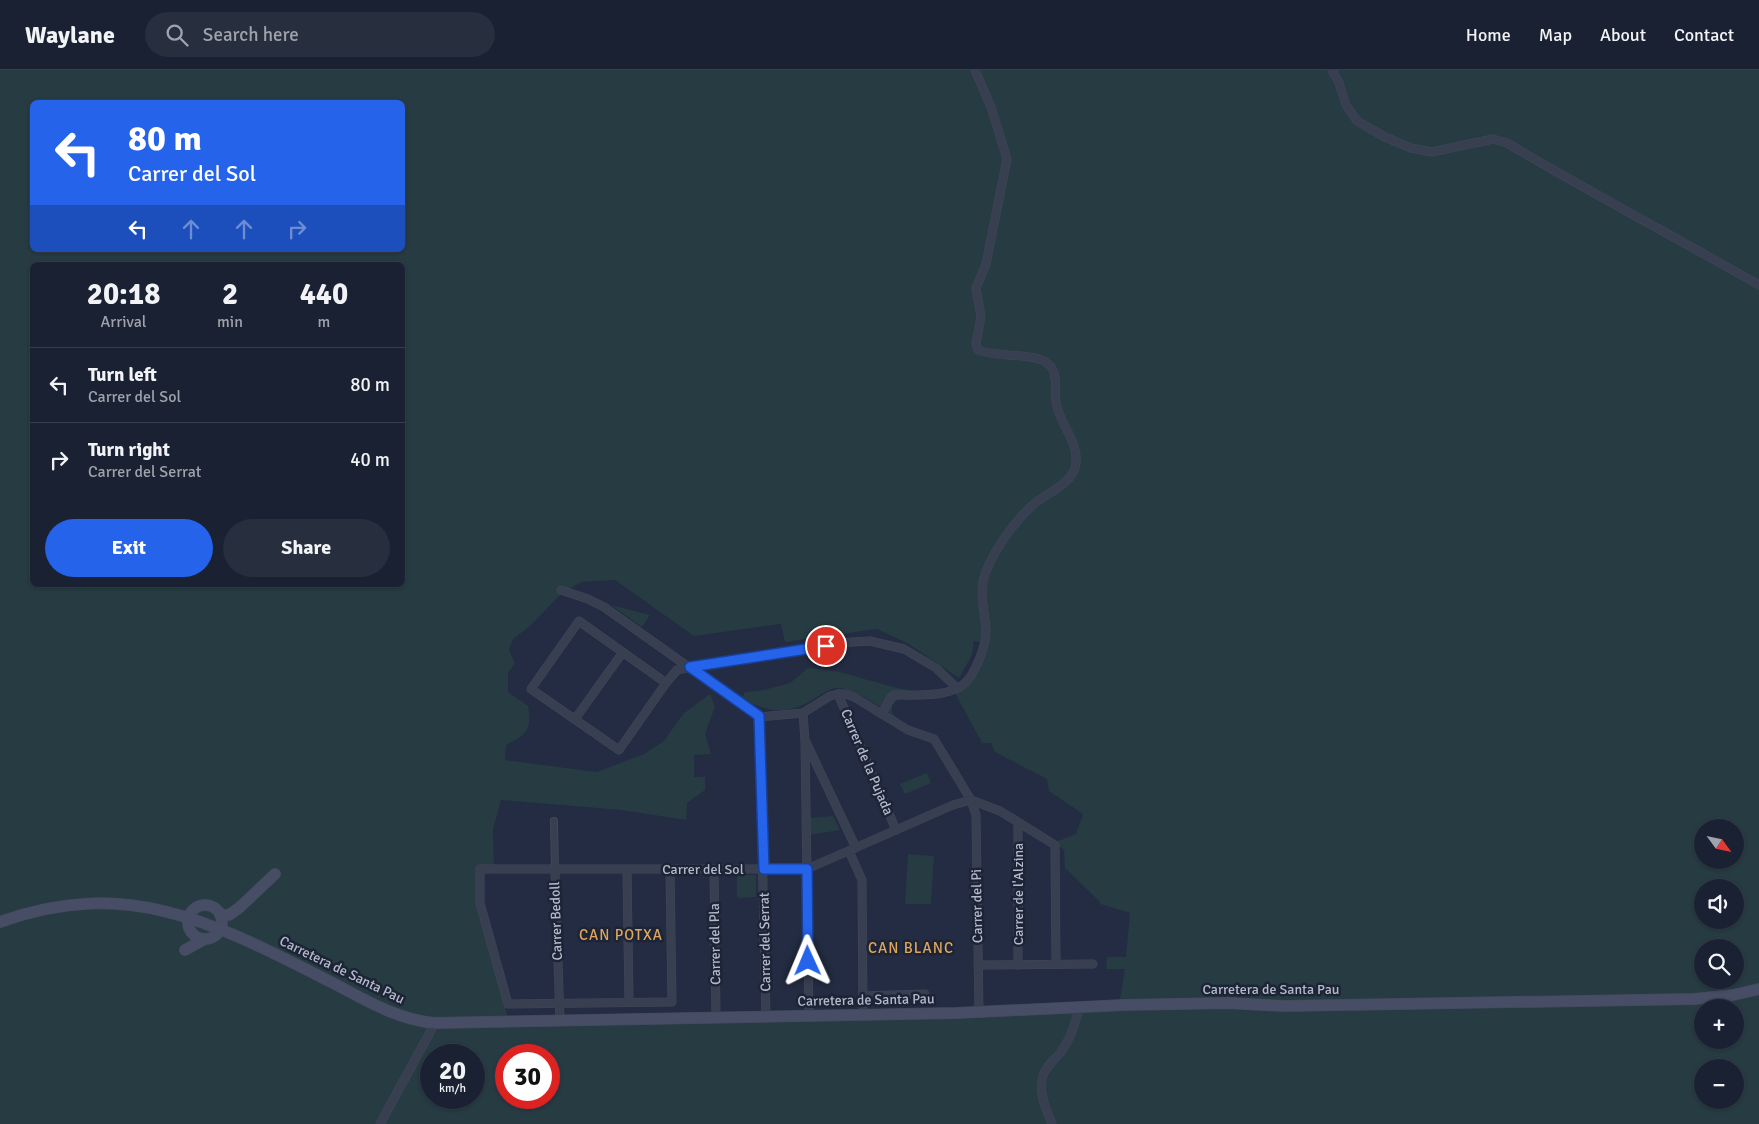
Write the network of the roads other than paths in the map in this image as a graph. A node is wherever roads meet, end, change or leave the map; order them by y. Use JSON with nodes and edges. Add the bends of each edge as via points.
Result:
{"nodes":[{"id":1,"x":975,"y":70,"type":"edge"},
{"id":2,"x":1332,"y":70,"type":"edge"},
{"id":3,"x":1759,"y":285,"type":"edge"},
{"id":4,"x":561,"y":590,"type":"dead end"},
{"id":5,"x":623,"y":652,"type":"junction"},
{"id":6,"x":690,"y":667,"type":"junction"},
{"id":7,"x":666,"y":683,"type":"junction"},
{"id":8,"x":957,"y":688,"type":"junction"},
{"id":9,"x":838,"y":694,"type":"junction"},
{"id":10,"x":803,"y":713,"type":"junction"},
{"id":11,"x":882,"y":714,"type":"junction"},
{"id":12,"x":759,"y":716,"type":"junction"},
{"id":13,"x":575,"y":719,"type":"junction"},
{"id":14,"x":805,"y":741,"type":"junction"},
{"id":15,"x":971,"y":800,"type":"junction"},
{"id":16,"x":554,"y":821,"type":"dead end"},
{"id":17,"x":1018,"y":823,"type":"junction"},
{"id":18,"x":896,"y":830,"type":"junction"},
{"id":19,"x":853,"y":850,"type":"junction"},
{"id":20,"x":714,"y":869,"type":"junction"},
{"id":21,"x":764,"y":869,"type":"junction"},
{"id":22,"x":807,"y":869,"type":"junction"},
{"id":23,"x":555,"y":870,"type":"junction"},
{"id":24,"x":627,"y":870,"type":"junction"},
{"id":25,"x":670,"y":870,"type":"junction"},
{"id":26,"x":275,"y":874,"type":"dead end"},
{"id":27,"x":160,"y":909,"type":"junction"},
{"id":28,"x":220,"y":915,"type":"junction"},
{"id":29,"x":188,"y":920,"type":"junction"},
{"id":30,"x":0,"y":922,"type":"edge"},
{"id":31,"x":213,"y":935,"type":"junction"},
{"id":32,"x":241,"y":938,"type":"junction"},
{"id":33,"x":1056,"y":964,"type":"junction"},
{"id":34,"x":1093,"y":964,"type":"dead end"},
{"id":35,"x":978,"y":965,"type":"junction"},
{"id":36,"x":1018,"y":965,"type":"junction"},
{"id":37,"x":1759,"y":990,"type":"edge"},
{"id":38,"x":925,"y":994,"type":"dead end"},
{"id":39,"x":863,"y":996,"type":"junction"},
{"id":40,"x":559,"y":1002,"type":"junction"},
{"id":41,"x":629,"y":1002,"type":"junction"},
{"id":42,"x":1079,"y":1006,"type":"junction"},
{"id":43,"x":979,"y":1013,"type":"junction"},
{"id":44,"x":863,"y":1014,"type":"junction"},
{"id":45,"x":809,"y":1016,"type":"junction"},
{"id":46,"x":766,"y":1017,"type":"junction"},
{"id":47,"x":716,"y":1018,"type":"junction"},
{"id":48,"x":560,"y":1021,"type":"junction"},
{"id":49,"x":436,"y":1024,"type":"junction"},
{"id":50,"x":380,"y":1124,"type":"edge"},
{"id":51,"x":1052,"y":1124,"type":"edge"}],
"edges":[{"from":1,"to":8,"type":"street","via":[[991,106],[1007,159],[986,264],[976,288],[981,317],[976,343],[978,350],[987,354],[1048,363],[1054,372],[1057,407],[1076,453],[1074,468],[1064,483],[1032,505],[994,554],[985,571],[982,591],[986,631],[979,660],[965,683]]},
{"from":2,"to":3,"type":"street","via":[[1346,105],[1357,121],[1384,137],[1422,151],[1442,151],[1494,139],[1507,143]]},
{"from":4,"to":6,"type":"street","via":[[604,607]]},
{"from":5,"to":7,"type":"street"},
{"from":5,"to":13,"type":"street"},
{"from":5,"to":13,"type":"street","via":[[578,621],[531,689]]},
{"from":6,"to":7,"type":"street","via":[[678,670]]},
{"from":6,"to":8,"type":"street","via":[[838,643],[870,641],[904,649],[936,668]]},
{"from":6,"to":12,"type":"street"},
{"from":7,"to":13,"type":"street","via":[[619,750]]},
{"from":8,"to":11,"type":"street","via":[[939,694],[894,696]]},
{"from":9,"to":10,"type":"street"},
{"from":9,"to":11,"type":"street","name":"Carrer del Pi","via":[[854,697]]},
{"from":9,"to":18,"type":"street","name":"Carrer de la Pujada"},
{"from":10,"to":12,"type":"street"},
{"from":10,"to":14,"type":"street"},
{"from":11,"to":15,"type":"street","name":"Carrer del Pi","via":[[908,730],[934,739]]},
{"from":12,"to":21,"type":"street","name":"Carrer del Serrat"},
{"from":14,"to":19,"type":"street"},
{"from":14,"to":22,"type":"street"},
{"from":15,"to":17,"type":"street","via":[[1000,811]]},
{"from":15,"to":18,"type":"street","name":"Carrer del Sol"},
{"from":15,"to":35,"type":"street","name":"Carrer del Pi","via":[[976,815]]},
{"from":16,"to":23,"type":"street","name":"Carrer Bedoll"},
{"from":17,"to":33,"type":"street","via":[[1055,845]]},
{"from":17,"to":36,"type":"street","name":"Carrer de l'Alzina"},
{"from":18,"to":19,"type":"street","name":"Carrer del Sol"},
{"from":19,"to":22,"type":"street","name":"Carrer del Sol"},
{"from":19,"to":39,"type":"street","via":[[862,880]]},
{"from":20,"to":21,"type":"street","name":"Carrer del Sol"},
{"from":20,"to":25,"type":"street","name":"Carrer del Sol"},
{"from":20,"to":47,"type":"street","name":"Carrer del Pla"},
{"from":21,"to":22,"type":"street","name":"Carrer del Sol"},
{"from":21,"to":46,"type":"street","name":"Carrer del Serrat"},
{"from":22,"to":45,"type":"street"},
{"from":23,"to":24,"type":"street","name":"Carrer del Sol"},
{"from":23,"to":40,"type":"street","name":"Carrer Bedoll"},
{"from":23,"to":40,"type":"street","name":"Carrer del Sol","via":[[480,869],[480,903],[508,1004]]},
{"from":24,"to":25,"type":"street","name":"Carrer del Sol"},
{"from":24,"to":41,"type":"street"},
{"from":25,"to":41,"type":"street","via":[[672,1002]]},
{"from":26,"to":28,"type":"main road","via":[[239,908],[229,915]]},
{"from":27,"to":29,"type":"main road"},
{"from":27,"to":29,"type":"main road"},
{"from":27,"to":30,"type":"main road","via":[[96,902],[51,908]]},
{"from":28,"to":29,"type":"main road","via":[[216,909],[202,905]]},
{"from":28,"to":31,"type":"main road"},
{"from":28,"to":32,"type":"main road"},
{"from":29,"to":31,"type":"main road"},
{"from":29,"to":31,"type":"main road","via":[[197,937]]},
{"from":29,"to":31,"type":"main road","via":[[190,938],[185,950]]},
{"from":31,"to":32,"type":"main road"},
{"from":32,"to":49,"type":"main road","name":"Carretera de Santa Pau","via":[[390,1012]]},
{"from":33,"to":34,"type":"street"},
{"from":33,"to":36,"type":"street"},
{"from":35,"to":36,"type":"street"},
{"from":35,"to":43,"type":"street","name":"Carrer del Pi"},
{"from":37,"to":42,"type":"main road","name":"Carretera de Santa Pau","via":[[1694,999]]},
{"from":38,"to":39,"type":"street"},
{"from":39,"to":44,"type":"street"},
{"from":40,"to":41,"type":"street"},
{"from":40,"to":48,"type":"street","name":"Carrer Bedoll"},
{"from":42,"to":43,"type":"main road","name":"Carretera de Santa Pau"},
{"from":42,"to":51,"type":"street","via":[[1075,1028],[1046,1069],[1042,1081],[1042,1095]]},
{"from":43,"to":44,"type":"main road","name":"Carretera de Santa Pau"},
{"from":44,"to":45,"type":"main road","name":"Carretera de Santa Pau"},
{"from":45,"to":46,"type":"main road","name":"Carretera de Santa Pau"},
{"from":46,"to":47,"type":"main road","name":"Carretera de Santa Pau"},
{"from":47,"to":48,"type":"main road","name":"Carretera de Santa Pau"},
{"from":48,"to":49,"type":"main road","name":"Carretera de Santa Pau"},
{"from":49,"to":50,"type":"street"}]}
